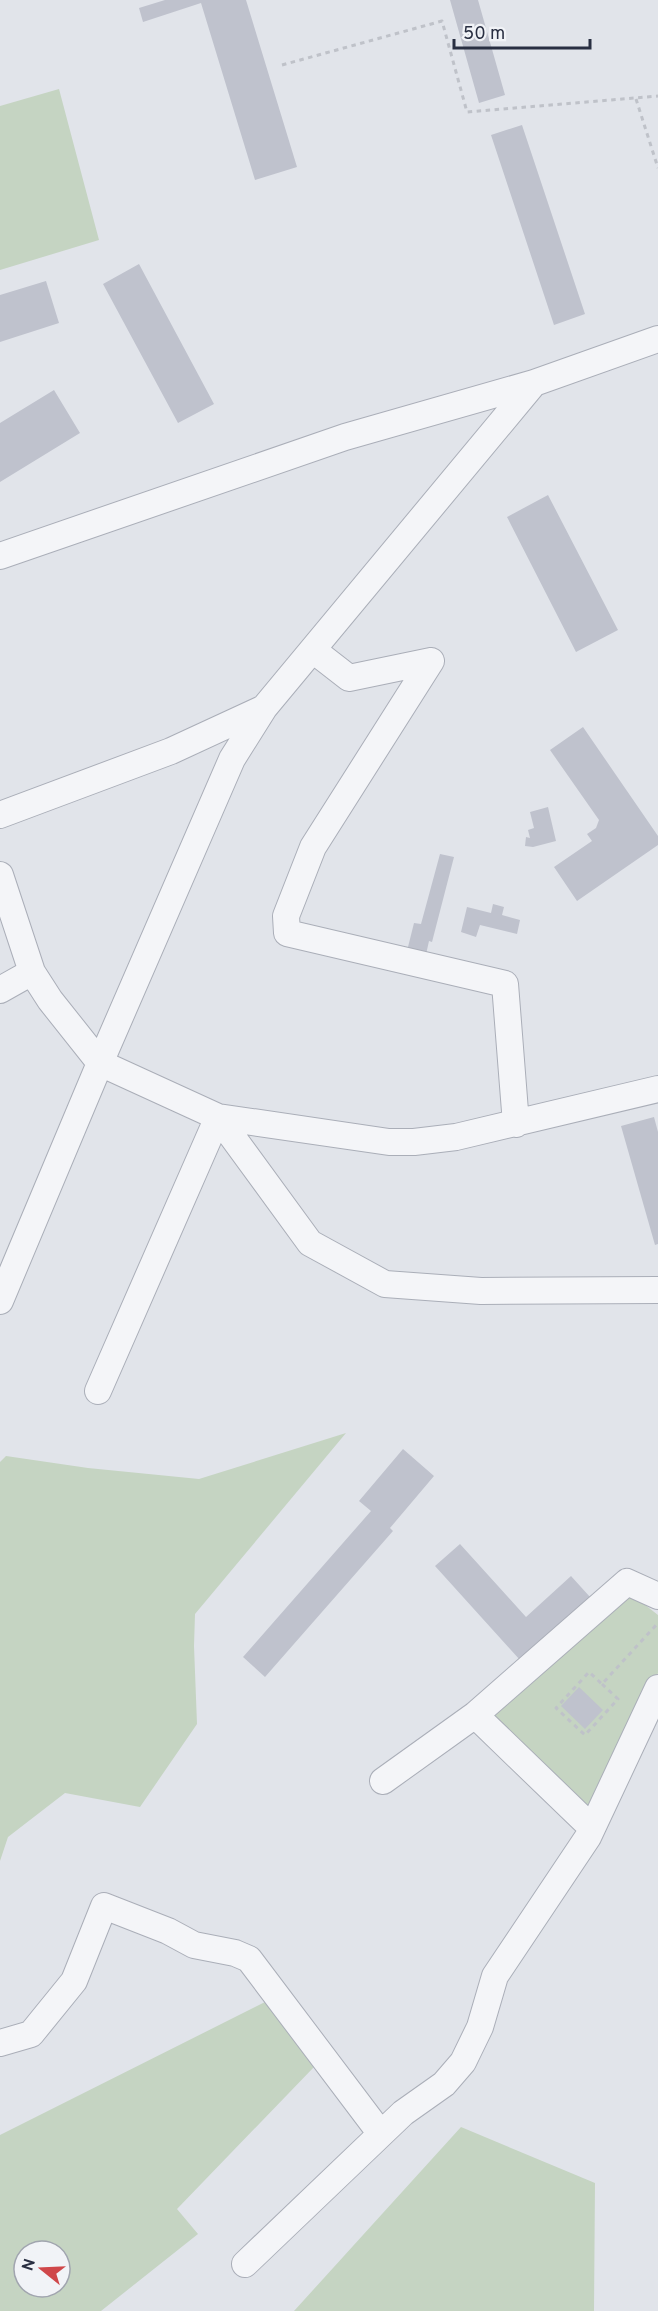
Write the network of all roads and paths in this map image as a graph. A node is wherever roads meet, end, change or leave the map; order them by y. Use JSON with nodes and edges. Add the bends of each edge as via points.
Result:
{"nodes":[{"id":1,"x":282,"y":64,"type":"dead end"},
{"id":2,"x":658,"y":96,"type":"edge"},
{"id":3,"x":636,"y":99,"type":"junction"},
{"id":4,"x":658,"y":168,"type":"edge"},
{"id":5,"x":658,"y":339,"type":"edge"},
{"id":6,"x":534,"y":382,"type":"junction"},
{"id":7,"x":0,"y":556,"type":"edge"},
{"id":8,"x":313,"y":650,"type":"junction"},
{"id":9,"x":264,"y":708,"type":"junction"},
{"id":10,"x":0,"y":815,"type":"edge"},
{"id":11,"x":0,"y":875,"type":"edge"},
{"id":12,"x":32,"y":972,"type":"junction"},
{"id":13,"x":0,"y":990,"type":"edge"},
{"id":14,"x":100,"y":1063,"type":"junction"},
{"id":15,"x":658,"y":1089,"type":"edge"},
{"id":16,"x":218,"y":1117,"type":"junction"},
{"id":17,"x":516,"y":1124,"type":"junction"},
{"id":18,"x":658,"y":1290,"type":"edge"},
{"id":19,"x":0,"y":1300,"type":"edge"},
{"id":20,"x":98,"y":1390,"type":"dead end"},
{"id":21,"x":658,"y":1596,"type":"edge"},
{"id":22,"x":658,"y":1623,"type":"edge"},
{"id":23,"x":602,"y":1684,"type":"junction"},
{"id":24,"x":658,"y":1688,"type":"edge"},
{"id":25,"x":475,"y":1715,"type":"junction"},
{"id":26,"x":383,"y":1781,"type":"dead end"},
{"id":27,"x":592,"y":1828,"type":"junction"},
{"id":28,"x":0,"y":2043,"type":"edge"},
{"id":29,"x":381,"y":2134,"type":"junction"},
{"id":30,"x":245,"y":2264,"type":"dead end"}],
"edges":[{"from":1,"to":3,"type":"path","via":[[442,21],[467,112]]},
{"from":2,"to":3,"type":"path"},
{"from":3,"to":4,"type":"path"},
{"from":5,"to":6,"type":"street"},
{"from":6,"to":7,"type":"street","via":[[345,437]]},
{"from":6,"to":8,"type":"street"},
{"from":8,"to":9,"type":"street"},
{"from":8,"to":17,"type":"street","via":[[349,678],[431,661],[313,847],[286,916],[287,933],[505,984]]},
{"from":9,"to":10,"type":"street","via":[[171,751]]},
{"from":9,"to":14,"type":"street","via":[[232,759]]},
{"from":11,"to":12,"type":"street"},
{"from":12,"to":13,"type":"street"},
{"from":12,"to":14,"type":"street"},
{"from":14,"to":16,"type":"street"},
{"from":14,"to":19,"type":"street"},
{"from":15,"to":17,"type":"street"},
{"from":16,"to":17,"type":"street","via":[[389,1142],[456,1137]]},
{"from":16,"to":18,"type":"street","via":[[310,1244],[385,1284],[481,1292]]},
{"from":16,"to":20,"type":"street"},
{"from":21,"to":25,"type":"street","via":[[627,1582]]},
{"from":22,"to":23,"type":"path"},
{"from":23,"to":23,"type":"path","via":[[618,1699],[585,1735],[556,1708],[589,1672]]},
{"from":24,"to":27,"type":"street"},
{"from":25,"to":26,"type":"street"},
{"from":25,"to":27,"type":"street"},
{"from":27,"to":29,"type":"street","via":[[495,1976],[480,2027],[463,2062],[444,2084]]},
{"from":28,"to":29,"type":"street","via":[[31,2034],[74,1981],[104,1906],[195,1945],[249,1959]]},
{"from":29,"to":30,"type":"street"}]}
